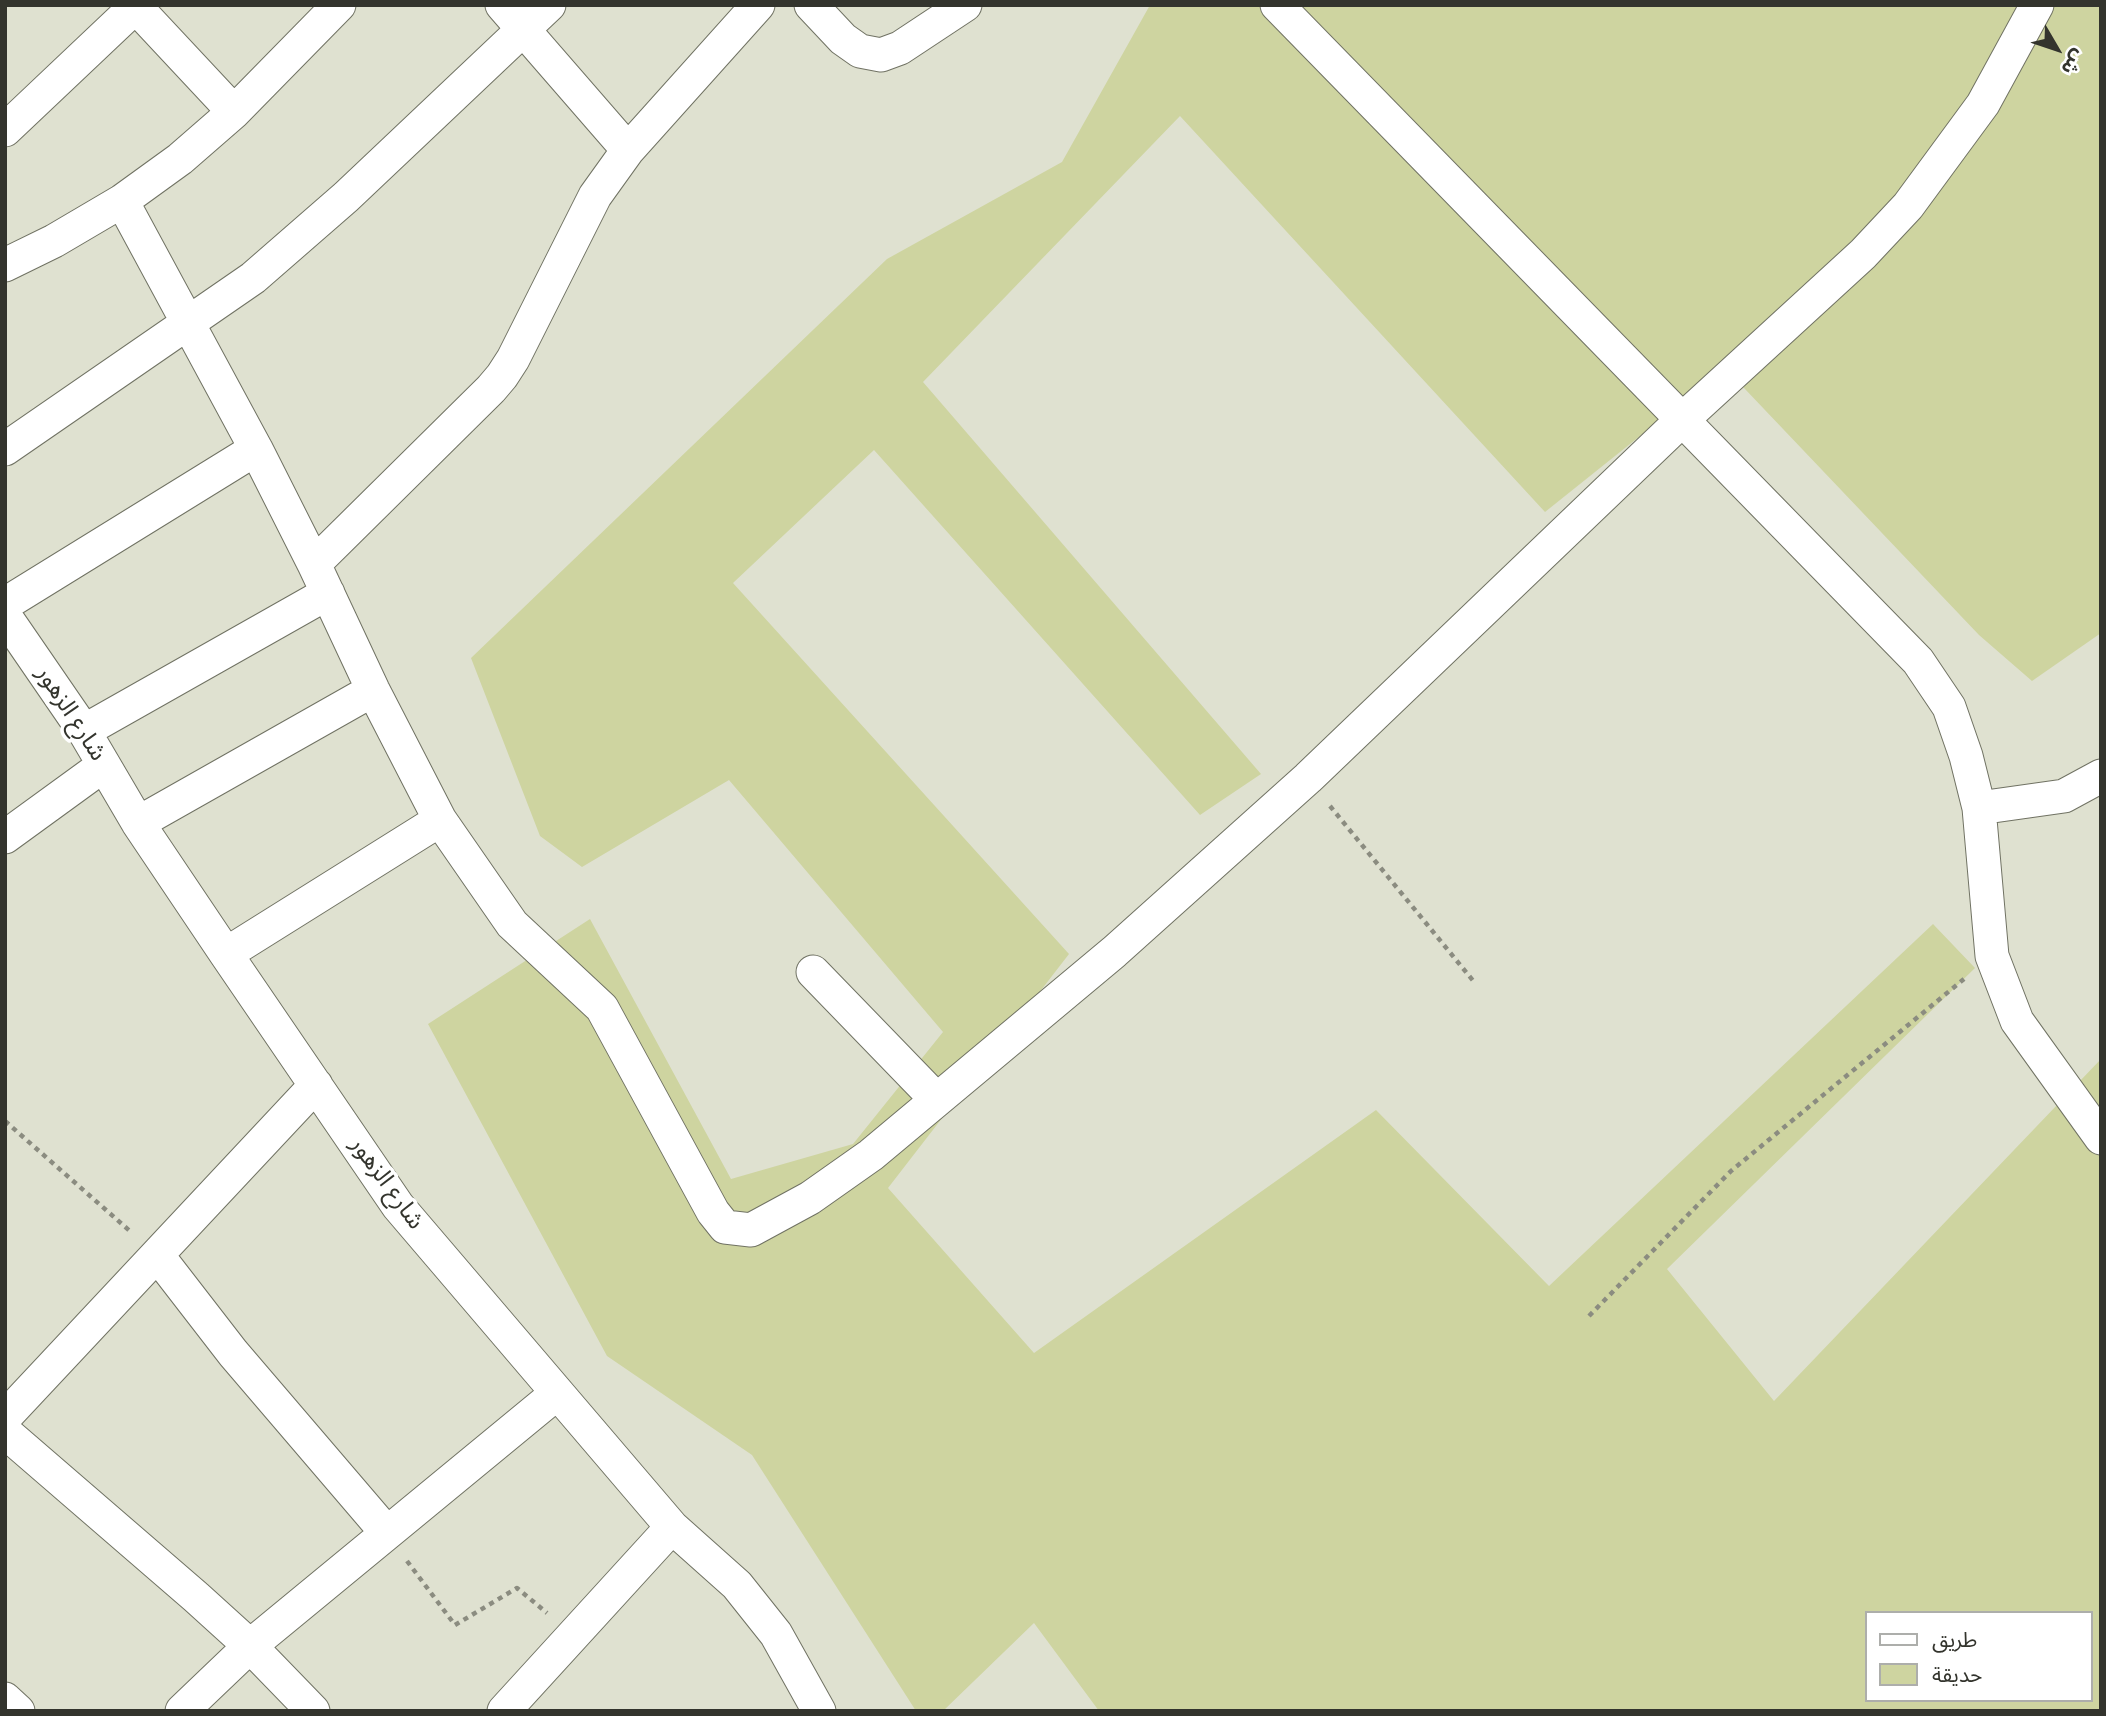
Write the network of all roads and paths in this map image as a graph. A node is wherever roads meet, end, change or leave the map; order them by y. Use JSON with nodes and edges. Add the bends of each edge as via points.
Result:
{"nodes":[{"id":1,"x":339,"y":5,"type":"edge"},
{"id":2,"x":502,"y":5,"type":"edge"},
{"id":3,"x":549,"y":5,"type":"edge"},
{"id":4,"x":758,"y":5,"type":"edge"},
{"id":5,"x":811,"y":5,"type":"edge"},
{"id":6,"x":965,"y":5,"type":"edge"},
{"id":7,"x":1277,"y":5,"type":"edge"},
{"id":8,"x":2037,"y":5,"type":"edge"},
{"id":9,"x":135,"y":6,"type":"edge"},
{"id":10,"x":524,"y":30,"type":"junction"},
{"id":11,"x":234,"y":112,"type":"junction"},
{"id":12,"x":5,"y":130,"type":"edge"},
{"id":13,"x":628,"y":150,"type":"junction"},
{"id":14,"x":122,"y":201,"type":"junction"},
{"id":15,"x":5,"y":265,"type":"edge"},
{"id":16,"x":189,"y":322,"type":"junction"},
{"id":17,"x":1682,"y":420,"type":"junction"},
{"id":18,"x":5,"y":449,"type":"edge"},
{"id":19,"x":256,"y":449,"type":"junction"},
{"id":20,"x":321,"y":578,"type":"junction"},
{"id":21,"x":5,"y":604,"type":"edge"},
{"id":22,"x":5,"y":616,"type":"edge"},
{"id":23,"x":373,"y":690,"type":"junction"},
{"id":24,"x":84,"y":731,"type":"junction"},
{"id":25,"x":104,"y":765,"type":"junction"},
{"id":26,"x":2101,"y":776,"type":"edge"},
{"id":27,"x":1308,"y":778,"type":"junction"},
{"id":28,"x":1979,"y":807,"type":"junction"},
{"id":29,"x":440,"y":820,"type":"junction"},
{"id":30,"x":138,"y":823,"type":"junction"},
{"id":31,"x":5,"y":837,"type":"edge"},
{"id":32,"x":226,"y":954,"type":"junction"},
{"id":33,"x":1992,"y":956,"type":"junction"},
{"id":34,"x":813,"y":972,"type":"dead end"},
{"id":35,"x":1475,"y":983,"type":"dead end"},
{"id":36,"x":316,"y":1085,"type":"junction"},
{"id":37,"x":936,"y":1099,"type":"junction"},
{"id":38,"x":5,"y":1121,"type":"edge"},
{"id":39,"x":2101,"y":1138,"type":"edge"},
{"id":40,"x":158,"y":1256,"type":"junction"},
{"id":41,"x":1589,"y":1316,"type":"dead end"},
{"id":42,"x":556,"y":1394,"type":"junction"},
{"id":43,"x":5,"y":1417,"type":"edge"},
{"id":44,"x":5,"y":1432,"type":"edge"},
{"id":45,"x":672,"y":1527,"type":"junction"},
{"id":46,"x":387,"y":1533,"type":"junction"},
{"id":47,"x":575,"y":1635,"type":"junction"},
{"id":48,"x":250,"y":1646,"type":"junction"},
{"id":49,"x":5,"y":1699,"type":"edge"},
{"id":50,"x":18,"y":1711,"type":"edge"},
{"id":51,"x":182,"y":1711,"type":"edge"},
{"id":52,"x":313,"y":1711,"type":"edge"},
{"id":53,"x":504,"y":1711,"type":"edge"},
{"id":54,"x":819,"y":1711,"type":"edge"}],
"edges":[{"from":1,"to":11,"type":"street"},
{"from":2,"to":10,"type":"street"},
{"from":3,"to":10,"type":"street"},
{"from":4,"to":13,"type":"street"},
{"from":5,"to":6,"type":"street","via":[[843,39],[860,51],[881,55],[900,48]]},
{"from":7,"to":17,"type":"street"},
{"from":8,"to":17,"type":"street","via":[[1983,104],[1908,206],[1863,254]]},
{"from":9,"to":11,"type":"street"},
{"from":9,"to":12,"type":"street"},
{"from":10,"to":13,"type":"street"},
{"from":10,"to":16,"type":"street","via":[[300,238],[253,278]]},
{"from":11,"to":14,"type":"street"},
{"from":13,"to":20,"type":"street","via":[[595,196],[502,376]]},
{"from":14,"to":15,"type":"street"},
{"from":14,"to":16,"type":"street"},
{"from":16,"to":18,"type":"street"},
{"from":16,"to":19,"type":"street"},
{"from":17,"to":27,"type":"street"},
{"from":17,"to":28,"type":"street","via":[[1918,661],[1949,707]]},
{"from":19,"to":20,"type":"street"},
{"from":19,"to":21,"type":"street"},
{"from":20,"to":23,"type":"street"},
{"from":20,"to":24,"type":"street"},
{"from":22,"to":24,"type":"street","name":"شارع الزهور"},
{"from":23,"to":29,"type":"street"},
{"from":23,"to":30,"type":"street"},
{"from":24,"to":25,"type":"street","name":"شارع الزهور"},
{"from":25,"to":30,"type":"street","name":"شارع الزهور"},
{"from":25,"to":31,"type":"street"},
{"from":26,"to":28,"type":"street","via":[[2064,796]]},
{"from":27,"to":35,"type":"path"},
{"from":27,"to":37,"type":"street","via":[[1114,952]]},
{"from":28,"to":33,"type":"street"},
{"from":29,"to":32,"type":"street"},
{"from":29,"to":37,"type":"street","via":[[512,924],[602,1009],[725,1227],[751,1230],[810,1198],[871,1155]]},
{"from":30,"to":32,"type":"street","name":"شارع الزهور"},
{"from":32,"to":36,"type":"street","name":"شارع الزهور"},
{"from":33,"to":39,"type":"street","via":[[2017,1021]]},
{"from":33,"to":41,"type":"path","via":[[1731,1171]]},
{"from":34,"to":37,"type":"street"},
{"from":36,"to":40,"type":"street"},
{"from":36,"to":42,"type":"street","name":"شارع الزهور","via":[[398,1206]]},
{"from":38,"to":40,"type":"path"},
{"from":40,"to":43,"type":"street"},
{"from":40,"to":46,"type":"street","via":[[233,1353]]},
{"from":42,"to":45,"type":"street","name":"شارع الزهور"},
{"from":42,"to":46,"type":"street"},
{"from":44,"to":48,"type":"street"},
{"from":45,"to":47,"type":"street"},
{"from":45,"to":54,"type":"street","name":"شارع الزهور","via":[[737,1585],[776,1634]]},
{"from":46,"to":47,"type":"path","via":[[455,1625],[517,1588]]},
{"from":46,"to":48,"type":"street"},
{"from":47,"to":53,"type":"street"},
{"from":48,"to":51,"type":"street"},
{"from":48,"to":52,"type":"street"},
{"from":49,"to":50,"type":"street"}]}
